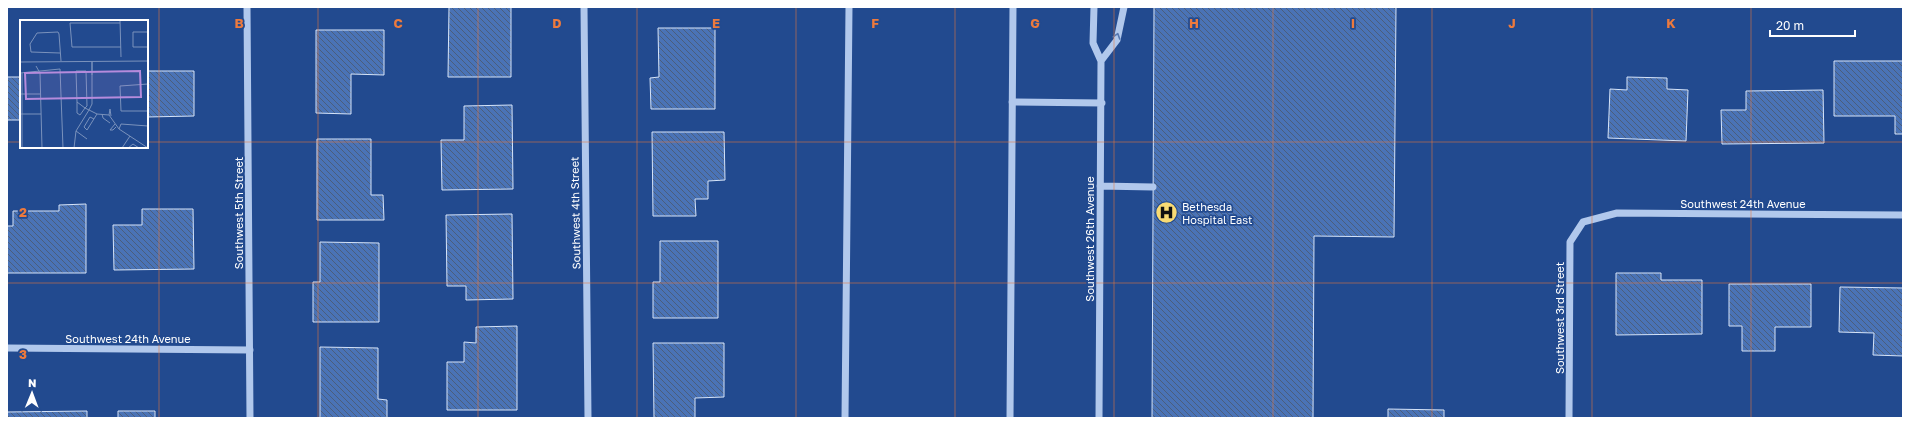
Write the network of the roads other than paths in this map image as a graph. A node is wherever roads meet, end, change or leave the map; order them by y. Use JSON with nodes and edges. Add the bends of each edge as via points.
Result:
{"nodes":[{"id":1,"x":247,"y":7,"type":"edge"},
{"id":2,"x":584,"y":7,"type":"edge"},
{"id":3,"x":849,"y":7,"type":"edge"},
{"id":4,"x":1013,"y":7,"type":"edge"},
{"id":5,"x":1094,"y":7,"type":"edge"},
{"id":6,"x":1124,"y":7,"type":"edge"},
{"id":7,"x":1102,"y":61,"type":"junction"},
{"id":8,"x":1012,"y":102,"type":"junction"},
{"id":9,"x":1102,"y":103,"type":"junction"},
{"id":10,"x":1100,"y":186,"type":"junction"},
{"id":11,"x":1153,"y":186,"type":"dead end"},
{"id":12,"x":1903,"y":215,"type":"edge"},
{"id":13,"x":1583,"y":222,"type":"joint"},
{"id":14,"x":7,"y":348,"type":"edge"},
{"id":15,"x":250,"y":350,"type":"junction"},
{"id":16,"x":250,"y":418,"type":"edge"},
{"id":17,"x":588,"y":418,"type":"edge"},
{"id":18,"x":845,"y":418,"type":"edge"},
{"id":19,"x":1010,"y":418,"type":"edge"},
{"id":20,"x":1099,"y":418,"type":"edge"},
{"id":21,"x":1569,"y":418,"type":"edge"}],
"edges":[{"from":1,"to":15,"type":"street","name":"Southwest 5th Street"},
{"from":2,"to":17,"type":"street","name":"Southwest 4th Street"},
{"from":3,"to":18,"type":"street"},
{"from":4,"to":8,"type":"street"},
{"from":5,"to":7,"type":"street","name":"Southwest 26th Avenue","via":[[1093,42]]},
{"from":7,"to":6,"type":"street","one_way":true,"via":[[1117,40]]},
{"from":7,"to":9,"type":"street","name":"Southwest 26th Avenue"},
{"from":8,"to":9,"type":"street"},
{"from":8,"to":19,"type":"street"},
{"from":9,"to":10,"type":"street","name":"Southwest 26th Avenue"},
{"from":10,"to":11,"type":"street"},
{"from":10,"to":20,"type":"street","name":"Southwest 26th Avenue"},
{"from":12,"to":13,"type":"street","name":"Southwest 24th Avenue","via":[[1617,214]]},
{"from":13,"to":21,"type":"street","name":"Southwest 3rd Street","via":[[1570,242]]},
{"from":14,"to":15,"type":"street","name":"Southwest 24th Avenue"},
{"from":15,"to":16,"type":"street","name":"Southwest 5th Street"}]}
